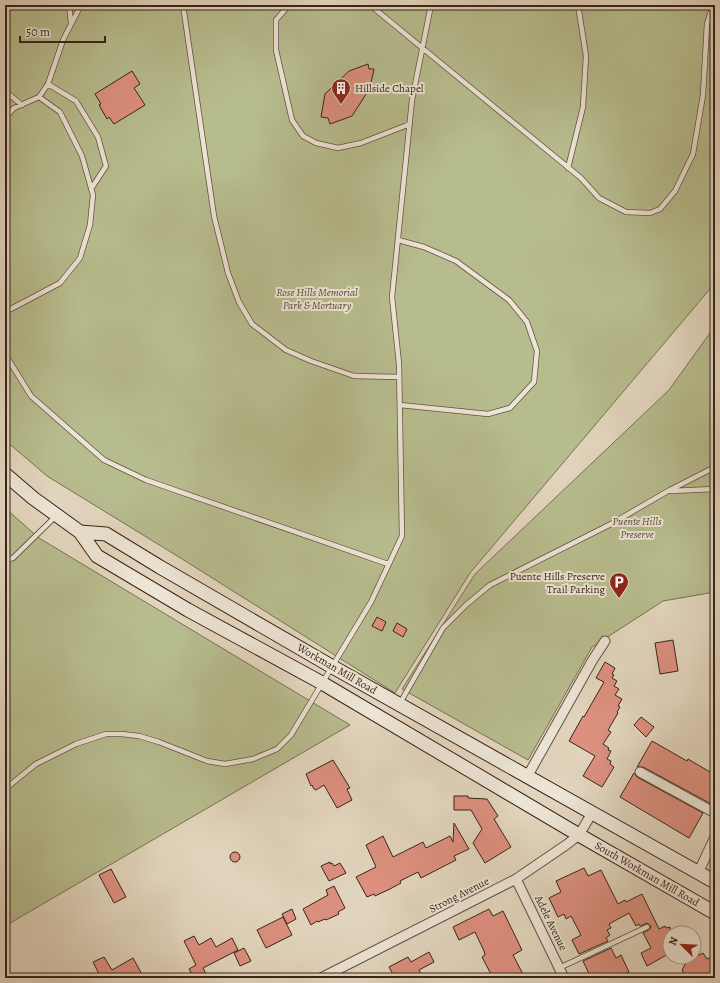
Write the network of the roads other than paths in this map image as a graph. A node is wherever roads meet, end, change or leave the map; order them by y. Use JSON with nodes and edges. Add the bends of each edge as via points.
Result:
{"nodes":[{"id":1,"x":69,"y":5,"type":"edge"},
{"id":2,"x":81,"y":5,"type":"edge"},
{"id":3,"x":183,"y":5,"type":"edge"},
{"id":4,"x":289,"y":5,"type":"edge"},
{"id":5,"x":370,"y":5,"type":"edge"},
{"id":6,"x":431,"y":5,"type":"edge"},
{"id":7,"x":578,"y":5,"type":"edge"},
{"id":8,"x":712,"y":5,"type":"edge"},
{"id":9,"x":71,"y":24,"type":"junction"},
{"id":10,"x":423,"y":48,"type":"junction"},
{"id":11,"x":48,"y":84,"type":"junction"},
{"id":12,"x":5,"y":91,"type":"edge"},
{"id":13,"x":39,"y":97,"type":"junction"},
{"id":14,"x":22,"y":105,"type":"junction"},
{"id":15,"x":5,"y":118,"type":"edge"},
{"id":16,"x":410,"y":124,"type":"junction"},
{"id":17,"x":568,"y":168,"type":"junction"},
{"id":18,"x":91,"y":189,"type":"junction"},
{"id":19,"x":398,"y":240,"type":"junction"},
{"id":20,"x":5,"y":312,"type":"edge"},
{"id":21,"x":5,"y":354,"type":"edge"},
{"id":22,"x":399,"y":377,"type":"junction"},
{"id":23,"x":400,"y":405,"type":"junction"},
{"id":24,"x":715,"y":468,"type":"edge"},
{"id":25,"x":5,"y":474,"type":"edge"},
{"id":26,"x":715,"y":489,"type":"edge"},
{"id":27,"x":668,"y":491,"type":"junction"},
{"id":28,"x":57,"y":516,"type":"junction"},
{"id":29,"x":80,"y":532,"type":"junction"},
{"id":30,"x":5,"y":561,"type":"edge"},
{"id":31,"x":388,"y":564,"type":"junction"},
{"id":32,"x":605,"y":641,"type":"dead end"},
{"id":33,"x":331,"y":666,"type":"junction"},
{"id":34,"x":322,"y":683,"type":"junction"},
{"id":35,"x":400,"y":705,"type":"junction"},
{"id":36,"x":640,"y":772,"type":"dead end"},
{"id":37,"x":527,"y":777,"type":"junction"},
{"id":38,"x":5,"y":789,"type":"edge"},
{"id":39,"x":592,"y":813,"type":"junction"},
{"id":40,"x":715,"y":813,"type":"edge"},
{"id":41,"x":579,"y":835,"type":"junction"},
{"id":42,"x":715,"y":837,"type":"edge"},
{"id":43,"x":698,"y":873,"type":"junction"},
{"id":44,"x":516,"y":880,"type":"junction"},
{"id":45,"x":715,"y":882,"type":"edge"},
{"id":46,"x":715,"y":913,"type":"edge"},
{"id":47,"x":647,"y":926,"type":"dead end"},
{"id":48,"x":559,"y":968,"type":"junction"},
{"id":49,"x":321,"y":978,"type":"edge"},
{"id":50,"x":564,"y":978,"type":"edge"}],
"edges":[{"from":1,"to":9,"type":"lane"},
{"from":2,"to":9,"type":"lane"},
{"from":3,"to":22,"type":"lane","via":[[214,216],[228,273],[239,302],[252,324],[286,350],[354,376]]},
{"from":4,"to":16,"type":"lane","via":[[276,20],[276,50],[292,120],[303,136],[316,143],[338,148],[361,143]]},
{"from":5,"to":10,"type":"lane"},
{"from":6,"to":10,"type":"lane"},
{"from":7,"to":17,"type":"lane","via":[[586,56],[583,107]]},
{"from":8,"to":17,"type":"lane","via":[[707,24],[703,95],[693,154],[675,191],[660,209],[650,213],[626,212],[599,198]]},
{"from":9,"to":11,"type":"lane","via":[[62,40]]},
{"from":10,"to":16,"type":"lane","via":[[412,100]]},
{"from":10,"to":17,"type":"lane"},
{"from":11,"to":13,"type":"lane"},
{"from":11,"to":18,"type":"lane","via":[[76,101],[98,137],[106,166]]},
{"from":12,"to":14,"type":"lane"},
{"from":13,"to":14,"type":"lane"},
{"from":13,"to":18,"type":"lane","via":[[60,112],[82,156]]},
{"from":14,"to":15,"type":"lane","via":[[14,108]]},
{"from":16,"to":19,"type":"lane"},
{"from":18,"to":20,"type":"lane","via":[[93,195],[90,225],[80,258],[60,283]]},
{"from":19,"to":22,"type":"lane","via":[[392,297]]},
{"from":19,"to":23,"type":"lane","via":[[424,246],[456,261],[509,300],[527,322],[537,351],[534,382],[510,408],[488,414]]},
{"from":21,"to":31,"type":"lane","via":[[31,396],[104,460],[146,480]]},
{"from":22,"to":23,"type":"lane"},
{"from":23,"to":31,"type":"lane","via":[[402,536]]},
{"from":24,"to":27,"type":"lane"},
{"from":25,"to":28,"type":"main road","name":"Workman Mill Road"},
{"from":26,"to":27,"type":"lane"},
{"from":27,"to":35,"type":"lane","via":[[611,524],[484,590],[443,628]]},
{"from":28,"to":29,"type":"main road","name":"Workman Mill Road"},
{"from":28,"to":30,"type":"lane","via":[[13,558]]},
{"from":29,"to":33,"type":"main road","name":"Workman Mill Road","via":[[106,534],[160,568]]},
{"from":29,"to":34,"type":"main road","name":"Workman Mill Road","via":[[96,556],[188,610]]},
{"from":31,"to":33,"type":"lane","via":[[370,602]]},
{"from":32,"to":37,"type":"street"},
{"from":33,"to":34,"type":"lane"},
{"from":33,"to":35,"type":"main road","name":"Workman Mill Road"},
{"from":34,"to":38,"type":"lane","via":[[291,735],[276,749],[253,759],[225,764],[207,761],[146,738],[106,734],[76,744],[36,764]]},
{"from":34,"to":41,"type":"main road","name":"Workman Mill Road"},
{"from":35,"to":37,"type":"main road","name":"Workman Mill Road"},
{"from":36,"to":40,"type":"street"},
{"from":37,"to":39,"type":"main road","name":"Workman Mill Road"},
{"from":39,"to":41,"type":"street","name":"Strong Avenue"},
{"from":39,"to":43,"type":"main road"},
{"from":41,"to":44,"type":"street","name":"Strong Avenue"},
{"from":41,"to":46,"type":"main road","name":"South Workman Mill Road"},
{"from":42,"to":43,"type":"street"},
{"from":43,"to":45,"type":"main road"},
{"from":44,"to":48,"type":"street","name":"Adele Avenue"},
{"from":44,"to":49,"type":"street","name":"Strong Avenue"},
{"from":47,"to":48,"type":"lane"},
{"from":48,"to":50,"type":"street","name":"Adele Avenue"}]}
